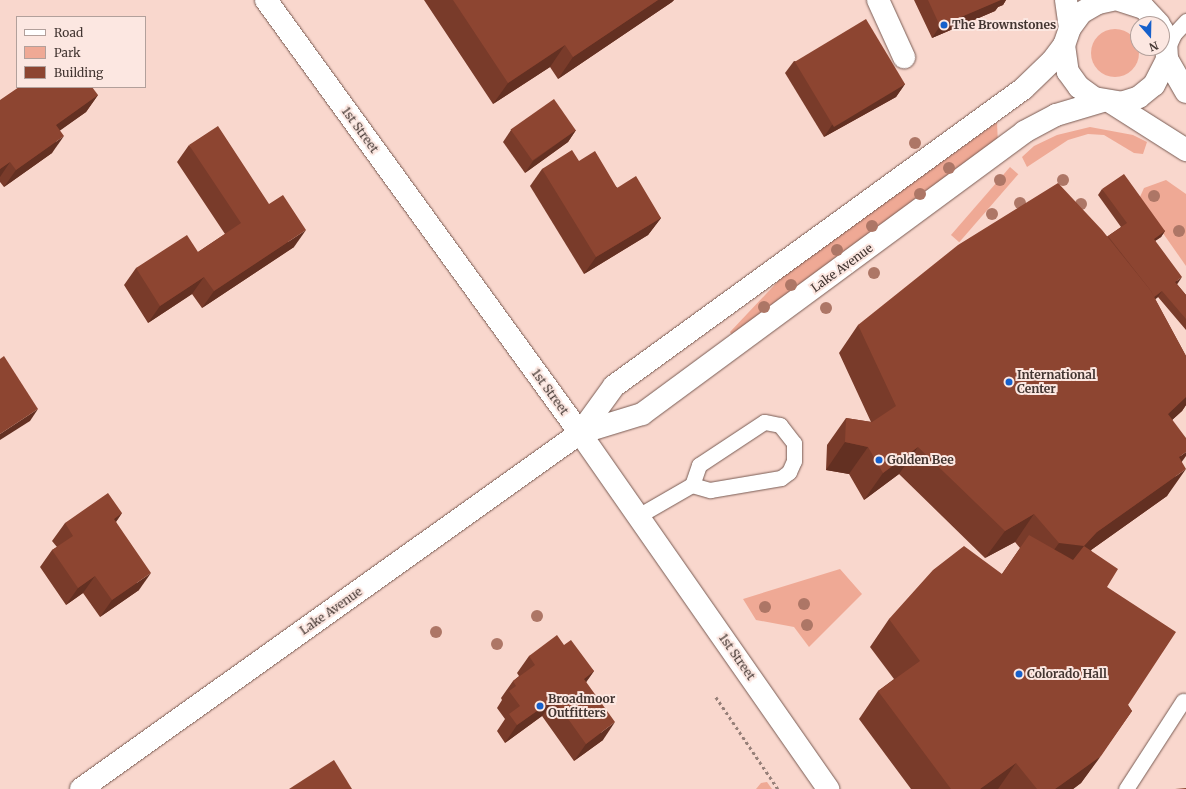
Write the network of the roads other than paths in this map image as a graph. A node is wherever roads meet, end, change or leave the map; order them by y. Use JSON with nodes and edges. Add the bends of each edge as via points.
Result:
{"nodes":[{"id":1,"x":266,"y":0,"type":"edge"},
{"id":2,"x":878,"y":0,"type":"edge"},
{"id":3,"x":1066,"y":0,"type":"edge"},
{"id":4,"x":1128,"y":1,"type":"edge"},
{"id":5,"x":1153,"y":16,"type":"edge"},
{"id":6,"x":1186,"y":21,"type":"edge"},
{"id":7,"x":1067,"y":36,"type":"junction"},
{"id":8,"x":1170,"y":39,"type":"edge"},
{"id":9,"x":1163,"y":56,"type":"edge"},
{"id":10,"x":1170,"y":56,"type":"edge"},
{"id":11,"x":904,"y":57,"type":"dead end"},
{"id":12,"x":1186,"y":92,"type":"edge"},
{"id":13,"x":1107,"y":102,"type":"junction"},
{"id":14,"x":1186,"y":150,"type":"edge"},
{"id":15,"x":580,"y":433,"type":"junction"},
{"id":16,"x":692,"y":485,"type":"junction"},
{"id":17,"x":638,"y":516,"type":"junction"},
{"id":18,"x":1183,"y":701,"type":"dead end"},
{"id":19,"x":81,"y":789,"type":"edge"},
{"id":20,"x":828,"y":789,"type":"edge"},
{"id":21,"x":1126,"y":789,"type":"edge"}],
"edges":[{"from":1,"to":15,"type":"main road","name":"1st Street"},
{"from":2,"to":11,"type":"main road"},
{"from":3,"to":7,"type":"main road"},
{"from":4,"to":5,"type":"main road"},
{"from":4,"to":7,"type":"main road","name":"Lake Avenue","via":[[1089,7]]},
{"from":6,"to":8,"type":"lane"},
{"from":7,"to":13,"type":"main road","via":[[1065,64],[1073,81],[1086,93]]},
{"from":7,"to":15,"type":"main road","name":"Lake Avenue","via":[[1052,61],[1022,89],[614,386]]},
{"from":9,"to":13,"type":"main road","name":"Lake Avenue","via":[[1160,78],[1147,92],[1130,100]]},
{"from":10,"to":12,"type":"main road"},
{"from":13,"to":14,"type":"main road"},
{"from":13,"to":15,"type":"main road","name":"Lake Avenue","via":[[1056,115],[1024,132],[642,414]]},
{"from":15,"to":17,"type":"main road","name":"1st Street"},
{"from":15,"to":19,"type":"main road","name":"Lake Avenue"},
{"from":16,"to":16,"type":"lane","via":[[710,490],[782,478],[789,472],[794,461],[794,443],[780,425],[764,422],[699,465]]},
{"from":16,"to":17,"type":"lane"},
{"from":17,"to":20,"type":"main road","name":"1st Street"},
{"from":18,"to":21,"type":"lane"}]}
